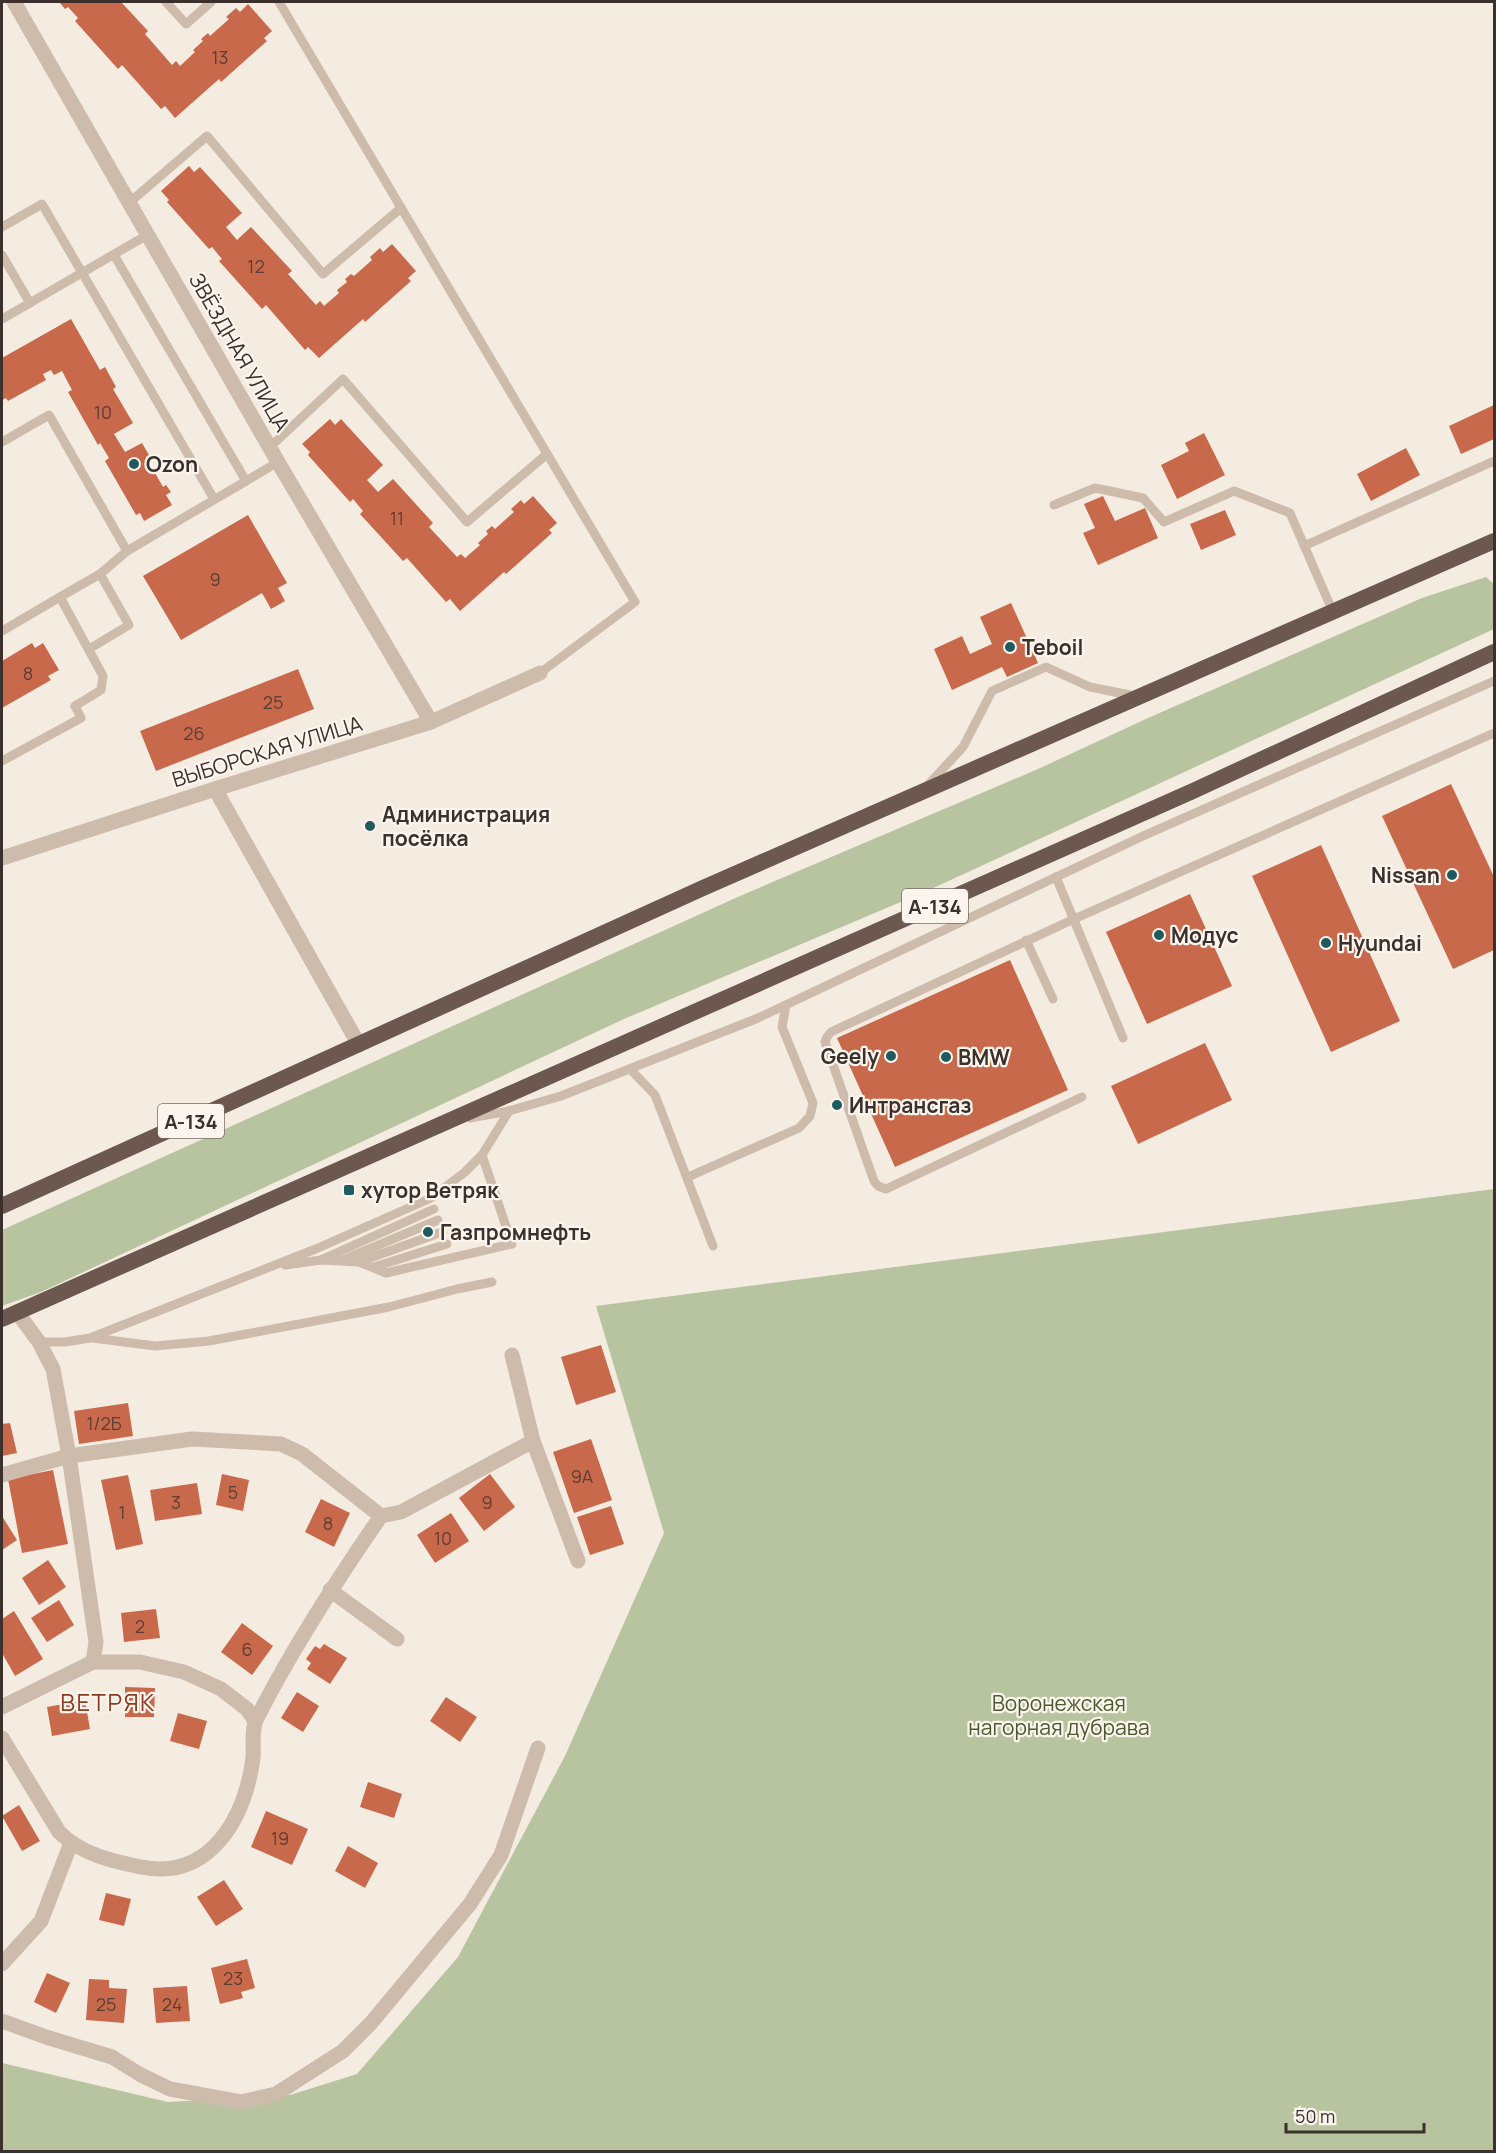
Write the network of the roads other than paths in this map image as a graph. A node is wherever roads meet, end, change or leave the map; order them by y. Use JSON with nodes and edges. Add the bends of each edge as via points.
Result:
{"nodes":[{"id":1,"x":14,"y":2,"type":"edge"},
{"id":2,"x":166,"y":2,"type":"edge"},
{"id":3,"x":211,"y":2,"type":"edge"},
{"id":4,"x":279,"y":2,"type":"edge"},
{"id":5,"x":130,"y":202,"type":"junction"},
{"id":6,"x":401,"y":208,"type":"junction"},
{"id":7,"x":2,"y":227,"type":"edge"},
{"id":8,"x":149,"y":234,"type":"junction"},
{"id":9,"x":2,"y":255,"type":"edge"},
{"id":10,"x":114,"y":255,"type":"junction"},
{"id":11,"x":81,"y":273,"type":"junction"},
{"id":12,"x":30,"y":303,"type":"junction"},
{"id":13,"x":2,"y":319,"type":"edge"},
{"id":14,"x":2,"y":442,"type":"edge"},
{"id":15,"x":270,"y":447,"type":"junction"},
{"id":16,"x":547,"y":454,"type":"junction"},
{"id":17,"x":1494,"y":461,"type":"edge"},
{"id":18,"x":278,"y":462,"type":"junction"},
{"id":19,"x":246,"y":481,"type":"junction"},
{"id":20,"x":214,"y":499,"type":"junction"},
{"id":21,"x":1054,"y":505,"type":"dead end"},
{"id":22,"x":1494,"y":541,"type":"edge"},
{"id":23,"x":1304,"y":546,"type":"junction"},
{"id":24,"x":127,"y":550,"type":"junction"},
{"id":25,"x":100,"y":574,"type":"junction"},
{"id":26,"x":60,"y":597,"type":"junction"},
{"id":27,"x":1333,"y":612,"type":"junction"},
{"id":28,"x":2,"y":631,"type":"edge"},
{"id":29,"x":89,"y":649,"type":"junction"},
{"id":30,"x":1494,"y":652,"type":"edge"},
{"id":31,"x":540,"y":673,"type":"joint"},
{"id":32,"x":1494,"y":681,"type":"edge"},
{"id":33,"x":1140,"y":697,"type":"junction"},
{"id":34,"x":431,"y":722,"type":"junction"},
{"id":35,"x":1494,"y":734,"type":"edge"},
{"id":36,"x":2,"y":761,"type":"edge"},
{"id":37,"x":215,"y":789,"type":"junction"},
{"id":38,"x":920,"y":794,"type":"junction"},
{"id":39,"x":2,"y":858,"type":"edge"},
{"id":40,"x":1056,"y":878,"type":"junction"},
{"id":41,"x":1074,"y":919,"type":"junction"},
{"id":42,"x":1026,"y":940,"type":"junction"},
{"id":43,"x":1053,"y":999,"type":"dead end"},
{"id":44,"x":786,"y":1005,"type":"junction"},
{"id":45,"x":1123,"y":1038,"type":"dead end"},
{"id":46,"x":359,"y":1045,"type":"junction"},
{"id":47,"x":630,"y":1069,"type":"junction"},
{"id":48,"x":1082,"y":1097,"type":"dead end"},
{"id":49,"x":509,"y":1111,"type":"junction"},
{"id":50,"x":444,"y":1123,"type":"junction"},
{"id":51,"x":482,"y":1155,"type":"junction"},
{"id":52,"x":688,"y":1177,"type":"junction"},
{"id":53,"x":431,"y":1198,"type":"junction"},
{"id":54,"x":3,"y":1206,"type":"edge"},
{"id":55,"x":434,"y":1209,"type":"junction"},
{"id":56,"x":438,"y":1220,"type":"junction"},
{"id":57,"x":442,"y":1232,"type":"junction"},
{"id":58,"x":447,"y":1244,"type":"junction"},
{"id":59,"x":713,"y":1246,"type":"dead end"},
{"id":60,"x":452,"y":1258,"type":"junction"},
{"id":61,"x":321,"y":1260,"type":"junction"},
{"id":62,"x":341,"y":1261,"type":"junction"},
{"id":63,"x":358,"y":1262,"type":"junction"},
{"id":64,"x":374,"y":1267,"type":"junction"},
{"id":65,"x":268,"y":1268,"type":"junction"},
{"id":66,"x":492,"y":1282,"type":"dead end"},
{"id":67,"x":17,"y":1312,"type":"junction"},
{"id":68,"x":2,"y":1319,"type":"edge"},
{"id":69,"x":90,"y":1338,"type":"junction"},
{"id":70,"x":39,"y":1342,"type":"junction"},
{"id":71,"x":512,"y":1355,"type":"dead end"},
{"id":72,"x":533,"y":1441,"type":"junction"},
{"id":73,"x":69,"y":1456,"type":"junction"},
{"id":74,"x":2,"y":1475,"type":"edge"},
{"id":75,"x":381,"y":1516,"type":"junction"},
{"id":76,"x":579,"y":1561,"type":"dead end"},
{"id":77,"x":330,"y":1590,"type":"junction"},
{"id":78,"x":397,"y":1639,"type":"dead end"},
{"id":79,"x":93,"y":1662,"type":"junction"},
{"id":80,"x":2,"y":1707,"type":"edge"},
{"id":81,"x":255,"y":1721,"type":"junction"},
{"id":82,"x":2,"y":1738,"type":"edge"},
{"id":83,"x":538,"y":1748,"type":"dead end"},
{"id":84,"x":71,"y":1844,"type":"junction"},
{"id":85,"x":2,"y":1964,"type":"edge"},
{"id":86,"x":2,"y":2021,"type":"edge"}],
"edges":[{"from":1,"to":5,"type":"street","name":"ЗВЁЗДНАЯ УЛИЦА"},
{"from":2,"to":3,"type":"lane","via":[[186,24]]},
{"from":4,"to":6,"type":"lane"},
{"from":5,"to":6,"type":"lane","via":[[207,136],[323,274]]},
{"from":5,"to":8,"type":"street","name":"ЗВЁЗДНАЯ УЛИЦА"},
{"from":6,"to":16,"type":"lane"},
{"from":7,"to":11,"type":"lane","via":[[42,204]]},
{"from":8,"to":10,"type":"lane"},
{"from":8,"to":15,"type":"street","name":"ЗВЁЗДНАЯ УЛИЦА"},
{"from":9,"to":12,"type":"lane"},
{"from":10,"to":11,"type":"lane"},
{"from":10,"to":19,"type":"lane"},
{"from":11,"to":12,"type":"lane"},
{"from":11,"to":20,"type":"lane"},
{"from":12,"to":13,"type":"lane"},
{"from":14,"to":24,"type":"lane","via":[[49,415]]},
{"from":15,"to":16,"type":"lane","via":[[344,379],[467,522]]},
{"from":15,"to":18,"type":"street","name":"ЗВЁЗДНАЯ УЛИЦА"},
{"from":16,"to":31,"type":"lane","via":[[635,602]]},
{"from":17,"to":23,"type":"lane"},
{"from":18,"to":19,"type":"lane"},
{"from":18,"to":34,"type":"street","name":"ЗВЁЗДНАЯ УЛИЦА"},
{"from":19,"to":20,"type":"lane"},
{"from":20,"to":24,"type":"lane"},
{"from":21,"to":23,"type":"lane","via":[[1095,488],[1143,498],[1164,522],[1234,491],[1290,513]]},
{"from":22,"to":27,"type":"highway","number":"А-134"},
{"from":23,"to":27,"type":"lane"},
{"from":24,"to":25,"type":"lane"},
{"from":25,"to":26,"type":"lane"},
{"from":25,"to":29,"type":"lane","via":[[129,625]]},
{"from":26,"to":28,"type":"lane"},
{"from":26,"to":29,"type":"lane"},
{"from":27,"to":33,"type":"highway","number":"А-134"},
{"from":29,"to":36,"type":"lane","via":[[103,676],[101,690],[75,706],[81,718]]},
{"from":30,"to":50,"type":"highway","number":"А-134","via":[[1193,791]]},
{"from":31,"to":34,"type":"street","name":"ВЫБОРСКАЯ УЛИЦА"},
{"from":32,"to":40,"type":"lane"},
{"from":33,"to":38,"type":"highway","number":"А-134"},
{"from":33,"to":38,"type":"lane","via":[[1090,687],[1046,667],[992,691],[963,747]]},
{"from":34,"to":37,"type":"street","name":"ВЫБОРСКАЯ УЛИЦА"},
{"from":35,"to":41,"type":"lane"},
{"from":37,"to":39,"type":"street","name":"ВЫБОРСКАЯ УЛИЦА"},
{"from":37,"to":46,"type":"street"},
{"from":38,"to":46,"type":"highway","number":"А-134"},
{"from":40,"to":41,"type":"lane"},
{"from":40,"to":44,"type":"lane"},
{"from":41,"to":42,"type":"lane"},
{"from":41,"to":45,"type":"lane"},
{"from":42,"to":43,"type":"lane"},
{"from":42,"to":48,"type":"lane","via":[[826,1037],[874,1181],[886,1189]]},
{"from":44,"to":47,"type":"lane"},
{"from":44,"to":52,"type":"lane","via":[[782,1027],[813,1103],[810,1116],[799,1128]]},
{"from":46,"to":54,"type":"highway","number":"А-134"},
{"from":47,"to":49,"type":"lane"},
{"from":47,"to":52,"type":"lane","via":[[655,1095]]},
{"from":49,"to":50,"type":"lane"},
{"from":49,"to":51,"type":"lane"},
{"from":50,"to":67,"type":"highway","number":"А-134"},
{"from":51,"to":53,"type":"lane"},
{"from":51,"to":60,"type":"lane","via":[[512,1244]]},
{"from":52,"to":59,"type":"lane"},
{"from":53,"to":55,"type":"lane"},
{"from":53,"to":65,"type":"lane"},
{"from":55,"to":56,"type":"lane"},
{"from":55,"to":61,"type":"lane"},
{"from":56,"to":57,"type":"lane"},
{"from":56,"to":62,"type":"lane"},
{"from":57,"to":58,"type":"lane"},
{"from":57,"to":63,"type":"lane"},
{"from":58,"to":60,"type":"lane"},
{"from":58,"to":64,"type":"lane"},
{"from":60,"to":64,"type":"lane","via":[[386,1273]]},
{"from":61,"to":62,"type":"lane"},
{"from":61,"to":65,"type":"lane"},
{"from":62,"to":63,"type":"lane"},
{"from":63,"to":64,"type":"lane"},
{"from":65,"to":69,"type":"lane"},
{"from":66,"to":69,"type":"lane","via":[[389,1307],[210,1341],[155,1346]]},
{"from":67,"to":68,"type":"highway","number":"А-134"},
{"from":67,"to":70,"type":"street"},
{"from":69,"to":70,"type":"lane"},
{"from":70,"to":73,"type":"street","via":[[54,1369]]},
{"from":71,"to":72,"type":"street"},
{"from":72,"to":75,"type":"street","via":[[401,1512]]},
{"from":72,"to":76,"type":"street"},
{"from":73,"to":74,"type":"street"},
{"from":73,"to":75,"type":"street","via":[[192,1439],[281,1444],[302,1454]]},
{"from":73,"to":79,"type":"street","via":[[96,1642]]},
{"from":75,"to":77,"type":"street"},
{"from":77,"to":78,"type":"street"},
{"from":77,"to":81,"type":"street"},
{"from":79,"to":80,"type":"street"},
{"from":79,"to":81,"type":"street","via":[[140,1662],[184,1672],[221,1689],[247,1709]]},
{"from":81,"to":84,"type":"street","via":[[253,1758],[245,1793],[231,1825],[198,1860],[178,1867],[146,1868],[108,1860]]},
{"from":82,"to":84,"type":"street","via":[[59,1832]]},
{"from":83,"to":86,"type":"street","via":[[501,1855],[470,1904],[372,2024],[343,2051],[276,2094],[241,2102],[170,2089],[112,2057]]},
{"from":84,"to":85,"type":"street","via":[[41,1921]]}]}
